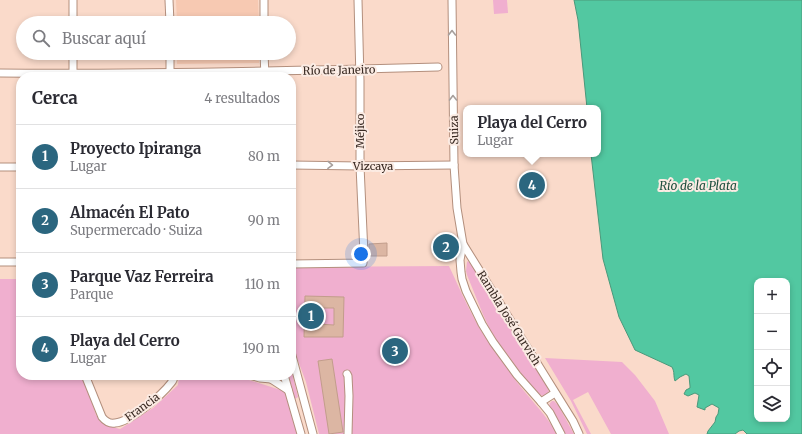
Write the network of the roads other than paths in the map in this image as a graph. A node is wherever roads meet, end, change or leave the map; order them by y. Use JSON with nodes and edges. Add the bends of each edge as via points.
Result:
{"nodes":[{"id":1,"x":73,"y":0,"type":"edge"},
{"id":2,"x":170,"y":0,"type":"edge"},
{"id":3,"x":264,"y":0,"type":"edge"},
{"id":4,"x":358,"y":0,"type":"edge"},
{"id":5,"x":452,"y":0,"type":"edge"},
{"id":6,"x":73,"y":16,"type":"edge"},
{"id":7,"x":170,"y":16,"type":"edge"},
{"id":8,"x":264,"y":16,"type":"edge"},
{"id":9,"x":73,"y":60,"type":"edge"},
{"id":10,"x":170,"y":60,"type":"edge"},
{"id":11,"x":264,"y":60,"type":"edge"},
{"id":12,"x":438,"y":67,"type":"dead end"},
{"id":13,"x":360,"y":69,"type":"junction"},
{"id":14,"x":73,"y":72,"type":"edge"},
{"id":15,"x":170,"y":72,"type":"edge"},
{"id":16,"x":265,"y":72,"type":"edge"},
{"id":17,"x":296,"y":72,"type":"edge"},
{"id":18,"x":0,"y":73,"type":"edge"},
{"id":19,"x":16,"y":73,"type":"edge"},
{"id":20,"x":296,"y":165,"type":"edge"},
{"id":21,"x":454,"y":165,"type":"junction"},
{"id":22,"x":360,"y":166,"type":"junction"},
{"id":23,"x":0,"y":167,"type":"edge"},
{"id":24,"x":16,"y":167,"type":"edge"},
{"id":25,"x":463,"y":244,"type":"junction"},
{"id":26,"x":460,"y":260,"type":"joint"},
{"id":27,"x":0,"y":262,"type":"edge"},
{"id":28,"x":16,"y":262,"type":"edge"},
{"id":29,"x":296,"y":264,"type":"edge"},
{"id":30,"x":296,"y":371,"type":"edge"},
{"id":31,"x":347,"y":374,"type":"dead end"},
{"id":32,"x":87,"y":380,"type":"edge"},
{"id":33,"x":172,"y":380,"type":"edge"},
{"id":34,"x":276,"y":380,"type":"edge"},
{"id":35,"x":285,"y":380,"type":"edge"},
{"id":36,"x":288,"y":390,"type":"junction"},
{"id":37,"x":555,"y":393,"type":"junction"},
{"id":38,"x":304,"y":402,"type":"junction"},
{"id":39,"x":541,"y":402,"type":"junction"},
{"id":40,"x":292,"y":406,"type":"junction"},
{"id":41,"x":312,"y":431,"type":"edge"},
{"id":42,"x":300,"y":433,"type":"edge"},
{"id":43,"x":348,"y":434,"type":"edge"},
{"id":44,"x":561,"y":434,"type":"edge"},
{"id":45,"x":579,"y":434,"type":"edge"}],
"edges":[{"from":1,"to":6,"type":"street"},
{"from":2,"to":7,"type":"street"},
{"from":3,"to":8,"type":"street"},
{"from":4,"to":13,"type":"street","name":"Méjico"},
{"from":21,"to":5,"type":"street","name":"Suiza","one_way":true},
{"from":9,"to":14,"type":"street"},
{"from":10,"to":15,"type":"street"},
{"from":11,"to":16,"type":"street"},
{"from":12,"to":13,"type":"street","name":"Río de Janeiro"},
{"from":13,"to":17,"type":"street","name":"Río de Janeiro"},
{"from":13,"to":22,"type":"street","name":"Méjico"},
{"from":18,"to":19,"type":"street","name":"Río de Janeiro"},
{"from":20,"to":22,"type":"street","name":"Vizcaya","one_way":true},
{"from":21,"to":22,"type":"street","name":"Vizcaya"},
{"from":21,"to":25,"type":"street","name":"Suiza"},
{"from":22,"to":29,"type":"street","name":"Méjico","via":[[363,263]]},
{"from":23,"to":24,"type":"street"},
{"from":25,"to":26,"type":"street","name":"Suiza"},
{"from":25,"to":37,"type":"street","name":"Rambla José Gurvich"},
{"from":26,"to":39,"type":"street","name":"Rambla José Gurvich","via":[[466,291],[483,327],[517,375]]},
{"from":27,"to":28,"type":"street"},
{"from":30,"to":38,"type":"street"},
{"from":31,"to":43,"type":"street","via":[[350,396]]},
{"from":32,"to":33,"type":"street","name":"Francia","via":[[102,417],[113,424],[138,412]]},
{"from":34,"to":36,"type":"street"},
{"from":35,"to":36,"type":"street"},
{"from":36,"to":40,"type":"street"},
{"from":37,"to":39,"type":"street"},
{"from":37,"to":45,"type":"street","name":"Rambla José Gurvich"},
{"from":38,"to":40,"type":"street"},
{"from":38,"to":41,"type":"street"},
{"from":39,"to":44,"type":"street","name":"Rambla José Gurvich"},
{"from":40,"to":42,"type":"street"},
{"from":41,"to":42,"type":"street"}]}
